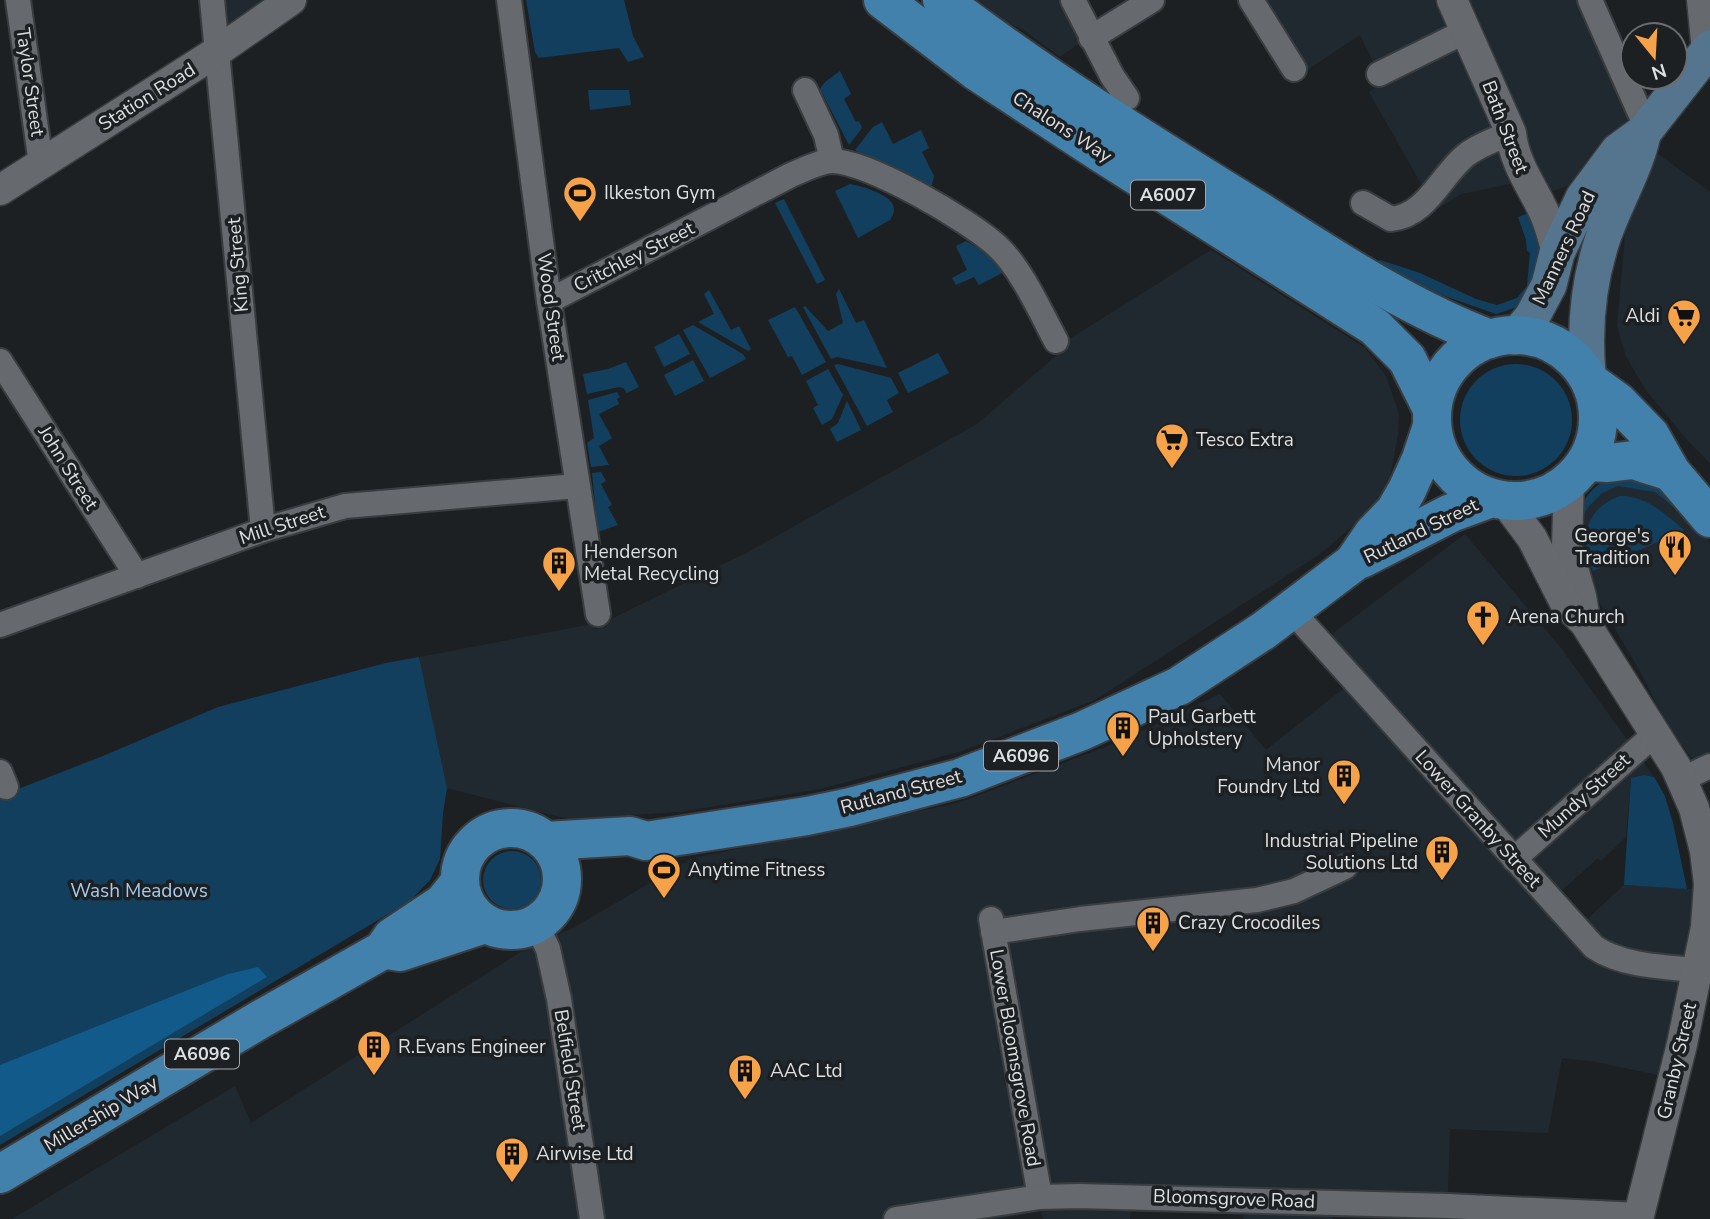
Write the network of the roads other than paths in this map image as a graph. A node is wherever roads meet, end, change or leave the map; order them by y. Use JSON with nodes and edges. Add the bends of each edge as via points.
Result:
{"nodes":[{"id":1,"x":18,"y":0,"type":"edge"},
{"id":2,"x":212,"y":0,"type":"edge"},
{"id":3,"x":291,"y":0,"type":"edge"},
{"id":4,"x":509,"y":0,"type":"edge"},
{"id":5,"x":883,"y":0,"type":"edge"},
{"id":6,"x":942,"y":0,"type":"edge"},
{"id":7,"x":1073,"y":0,"type":"edge"},
{"id":8,"x":1152,"y":0,"type":"edge"},
{"id":9,"x":1251,"y":0,"type":"edge"},
{"id":10,"x":1452,"y":0,"type":"edge"},
{"id":11,"x":1590,"y":0,"type":"edge"},
{"id":12,"x":1702,"y":0,"type":"edge"},
{"id":13,"x":1466,"y":30,"type":"junction"},
{"id":14,"x":1091,"y":38,"type":"junction"},
{"id":15,"x":1708,"y":49,"type":"edge"},
{"id":16,"x":218,"y":51,"type":"junction"},
{"id":17,"x":1294,"y":69,"type":"dead end"},
{"id":18,"x":1379,"y":74,"type":"dead end"},
{"id":19,"x":805,"y":90,"type":"dead end"},
{"id":20,"x":1127,"y":98,"type":"dead end"},
{"id":21,"x":1646,"y":130,"type":"junction"},
{"id":22,"x":1511,"y":133,"type":"junction"},
{"id":23,"x":832,"y":161,"type":"junction"},
{"id":24,"x":41,"y":164,"type":"junction"},
{"id":25,"x":0,"y":190,"type":"edge"},
{"id":26,"x":1363,"y":203,"type":"dead end"},
{"id":27,"x":1558,"y":253,"type":"junction"},
{"id":28,"x":550,"y":301,"type":"junction"},
{"id":29,"x":1502,"y":338,"type":"junction"},
{"id":30,"x":1056,"y":341,"type":"dead end"},
{"id":31,"x":0,"y":361,"type":"edge"},
{"id":32,"x":1590,"y":378,"type":"junction"},
{"id":33,"x":1431,"y":418,"type":"junction"},
{"id":34,"x":1578,"y":470,"type":"junction"},
{"id":35,"x":1671,"y":472,"type":"junction"},
{"id":36,"x":577,"y":486,"type":"junction"},
{"id":37,"x":1498,"y":501,"type":"junction"},
{"id":38,"x":1710,"y":518,"type":"edge"},
{"id":39,"x":263,"y":530,"type":"junction"},
{"id":40,"x":1353,"y":563,"type":"junction"},
{"id":41,"x":137,"y":576,"type":"junction"},
{"id":42,"x":1292,"y":611,"type":"junction"},
{"id":43,"x":598,"y":614,"type":"dead end"},
{"id":44,"x":1585,"y":623,"type":"junction"},
{"id":45,"x":0,"y":625,"type":"edge"},
{"id":46,"x":1655,"y":734,"type":"junction"},
{"id":47,"x":1710,"y":766,"type":"edge"},
{"id":48,"x":1683,"y":779,"type":"junction"},
{"id":49,"x":546,"y":841,"type":"junction"},
{"id":50,"x":646,"y":841,"type":"junction"},
{"id":51,"x":1514,"y":859,"type":"junction"},
{"id":52,"x":1345,"y":867,"type":"dead end"},
{"id":53,"x":563,"y":881,"type":"junction"},
{"id":54,"x":460,"y":883,"type":"junction"},
{"id":55,"x":485,"y":923,"type":"junction"},
{"id":56,"x":536,"y":924,"type":"junction"},
{"id":57,"x":383,"y":950,"type":"junction"},
{"id":58,"x":1697,"y":970,"type":"junction"},
{"id":59,"x":0,"y":1174,"type":"edge"},
{"id":60,"x":1040,"y":1197,"type":"junction"},
{"id":61,"x":1639,"y":1218,"type":"edge"},
{"id":62,"x":592,"y":1219,"type":"edge"},
{"id":63,"x":896,"y":1219,"type":"edge"}],
"edges":[{"from":1,"to":24,"type":"street","name":"Taylor Street"},
{"from":2,"to":16,"type":"street","name":"King Street"},
{"from":3,"to":16,"type":"street","name":"Station Road"},
{"from":4,"to":28,"type":"street","name":"Wood Street"},
{"from":5,"to":33,"type":"main road","name":"Chalons Way","number":"A6007","via":[[976,71],[1376,327],[1407,359]]},
{"from":6,"to":29,"type":"main road","name":"Chalons Way","number":"A6007","via":[[1111,120],[1282,226],[1416,306]]},
{"from":7,"to":14,"type":"street"},
{"from":8,"to":14,"type":"street"},
{"from":9,"to":17,"type":"street"},
{"from":10,"to":13,"type":"street","name":"Bath Street"},
{"from":11,"to":21,"type":"street"},
{"from":12,"to":15,"type":"street"},
{"from":13,"to":18,"type":"street"},
{"from":13,"to":22,"type":"street","name":"Bath Street"},
{"from":14,"to":20,"type":"street"},
{"from":15,"to":21,"type":"main road","name":"Manners Road"},
{"from":16,"to":24,"type":"street","name":"Station Road"},
{"from":16,"to":39,"type":"street","name":"King Street"},
{"from":19,"to":23,"type":"street","via":[[826,135]]},
{"from":21,"to":27,"type":"main road","name":"Manners Road","via":[[1618,150],[1583,198]]},
{"from":21,"to":32,"type":"main road","name":"Manners Road","via":[[1638,160],[1604,237],[1592,290],[1585,339]]},
{"from":22,"to":26,"type":"street","via":[[1466,155],[1409,214],[1391,219]]},
{"from":22,"to":27,"type":"street","name":"Bath Street","via":[[1513,148]]},
{"from":23,"to":28,"type":"street","name":"Critchley Street","via":[[791,175]]},
{"from":23,"to":30,"type":"street","via":[[876,173],[996,245]]},
{"from":24,"to":25,"type":"street","name":"Station Road"},
{"from":27,"to":29,"type":"main road","name":"Manners Road","via":[[1549,285],[1532,317]]},
{"from":28,"to":36,"type":"street","name":"Wood Street"},
{"from":29,"to":32,"type":"main road","number":"A6007","via":[[1537,338],[1554,344],[1579,361]]},
{"from":29,"to":33,"type":"main road","via":[[1462,354],[1442,380]]},
{"from":31,"to":41,"type":"street","name":"John Street"},
{"from":32,"to":34,"type":"main road","via":[[1597,426],[1594,445]]},
{"from":32,"to":35,"type":"main road","number":"A6007","via":[[1650,435]]},
{"from":33,"to":37,"type":"main road","number":"A6007","via":[[1457,477]]},
{"from":33,"to":40,"type":"main road","name":"Rutland Street","number":"A6096","via":[[1407,490]]},
{"from":34,"to":35,"type":"main road","via":[[1633,460]]},
{"from":34,"to":37,"type":"main road","via":[[1544,495]]},
{"from":34,"to":44,"type":"street","name":"Granby Street","via":[[1567,547]]},
{"from":35,"to":38,"type":"main road","number":"A6007"},
{"from":36,"to":39,"type":"street","name":"Mill Street","via":[[358,503]]},
{"from":36,"to":43,"type":"street","name":"Wood Street"},
{"from":37,"to":40,"type":"main road","name":"Rutland Street","number":"A6096","via":[[1451,513]]},
{"from":37,"to":44,"type":"street","name":"Granby Street","via":[[1532,538],[1564,603]]},
{"from":39,"to":41,"type":"street","name":"Mill Street"},
{"from":40,"to":42,"type":"main road","name":"Rutland Street","number":"A6096"},
{"from":41,"to":45,"type":"street","name":"Mill Street"},
{"from":42,"to":50,"type":"main road","name":"Rutland Street","number":"A6096","via":[[1179,686],[1008,761],[850,807]]},
{"from":42,"to":51,"type":"street","name":"Lower Granby Street"},
{"from":44,"to":46,"type":"street","name":"Granby Street"},
{"from":46,"to":48,"type":"street","name":"Granby Street"},
{"from":46,"to":51,"type":"street","name":"Mundy Street"},
{"from":47,"to":48,"type":"street"},
{"from":48,"to":58,"type":"street","name":"Granby Street","via":[[1699,823],[1709,884]]},
{"from":49,"to":50,"type":"main road","name":"Rutland Street","number":"A6096","via":[[630,836]]},
{"from":49,"to":53,"type":"main road","via":[[555,853]]},
{"from":49,"to":54,"type":"main road","number":"A6096","via":[[513,827],[481,837],[461,865]]},
{"from":50,"to":53,"type":"main road","name":"Rutland Street","number":"A6096"},
{"from":51,"to":58,"type":"street","name":"Lower Granby Street","via":[[1598,950],[1630,961]]},
{"from":52,"to":60,"type":"street","name":"Lower Bloomsgrove Road","via":[[1294,891],[1257,900],[992,925]]},
{"from":53,"to":56,"type":"main road","via":[[555,905]]},
{"from":54,"to":55,"type":"main road","via":[[463,899]]},
{"from":54,"to":57,"type":"main road","name":"Millership Way","number":"A6096","via":[[443,903],[392,937]]},
{"from":55,"to":56,"type":"main road","via":[[502,930]]},
{"from":55,"to":57,"type":"main road","name":"Millership Way","number":"A6096","via":[[400,952]]},
{"from":56,"to":62,"type":"street","name":"Belfield Street","via":[[548,949],[559,999]]},
{"from":57,"to":59,"type":"main road","name":"Millership Way","number":"A6096"},
{"from":58,"to":61,"type":"street","name":"Granby Street"},
{"from":60,"to":61,"type":"street","name":"Bloomsgrove Road","via":[[1448,1206]]},
{"from":60,"to":63,"type":"street","name":"Bloomsgrove Road"}]}
